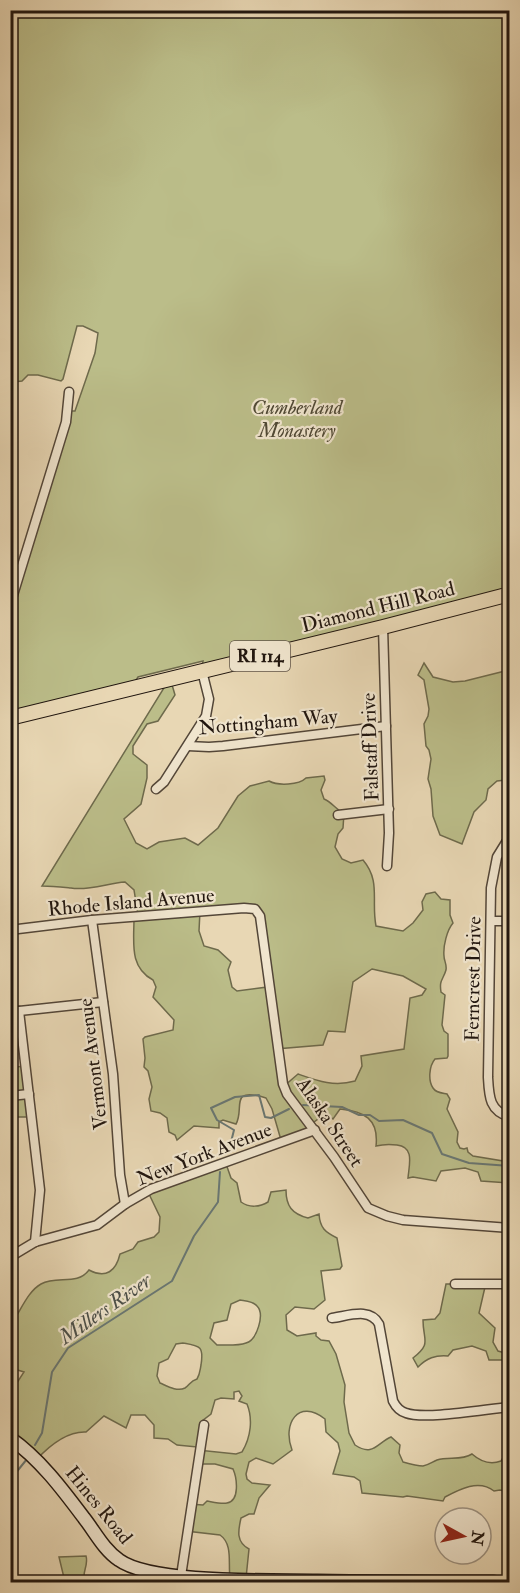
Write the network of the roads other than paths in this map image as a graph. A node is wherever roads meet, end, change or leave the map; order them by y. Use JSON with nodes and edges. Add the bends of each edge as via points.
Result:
{"nodes":[{"id":1,"x":69,"y":392,"type":"dead end"},
{"id":2,"x":510,"y":594,"type":"edge"},
{"id":3,"x":10,"y":605,"type":"edge"},
{"id":4,"x":383,"y":627,"type":"junction"},
{"id":5,"x":202,"y":670,"type":"junction"},
{"id":6,"x":10,"y":718,"type":"edge"},
{"id":7,"x":386,"y":726,"type":"junction"},
{"id":8,"x":188,"y":746,"type":"junction"},
{"id":9,"x":156,"y":789,"type":"dead end"},
{"id":10,"x":388,"y":808,"type":"junction"},
{"id":11,"x":338,"y":815,"type":"dead end"},
{"id":12,"x":510,"y":836,"type":"edge"},
{"id":13,"x":387,"y":866,"type":"dead end"},
{"id":14,"x":255,"y":909,"type":"joint"},
{"id":15,"x":92,"y":920,"type":"junction"},
{"id":16,"x":491,"y":921,"type":"junction"},
{"id":17,"x":510,"y":921,"type":"edge"},
{"id":18,"x":10,"y":930,"type":"edge"},
{"id":19,"x":103,"y":1002,"type":"junction"},
{"id":20,"x":15,"y":1011,"type":"edge"},
{"id":21,"x":29,"y":1094,"type":"junction"},
{"id":22,"x":10,"y":1096,"type":"edge"},
{"id":23,"x":510,"y":1117,"type":"edge"},
{"id":24,"x":315,"y":1130,"type":"junction"},
{"id":25,"x":125,"y":1204,"type":"junction"},
{"id":26,"x":510,"y":1228,"type":"edge"},
{"id":27,"x":35,"y":1242,"type":"junction"},
{"id":28,"x":10,"y":1257,"type":"edge"},
{"id":29,"x":455,"y":1284,"type":"dead end"},
{"id":30,"x":510,"y":1284,"type":"edge"},
{"id":31,"x":332,"y":1318,"type":"dead end"},
{"id":32,"x":510,"y":1407,"type":"edge"},
{"id":33,"x":204,"y":1425,"type":"dead end"},
{"id":34,"x":10,"y":1438,"type":"edge"},
{"id":35,"x":181,"y":1576,"type":"junction"},
{"id":36,"x":214,"y":1581,"type":"edge"},
{"id":37,"x":494,"y":1582,"type":"edge"}],
"edges":[{"from":1,"to":3,"type":"street","via":[[66,422]]},
{"from":2,"to":4,"type":"main road","name":"Diamond Hill Road","number":"RI 114"},
{"from":4,"to":5,"type":"main road","name":"Diamond Hill Road","number":"RI 114"},
{"from":4,"to":7,"type":"street","name":"Falstaff Drive"},
{"from":5,"to":6,"type":"main road","name":"Diamond Hill Road","number":"RI 114"},
{"from":5,"to":8,"type":"street","via":[[208,708]]},
{"from":7,"to":8,"type":"street","name":"Nottingham Way","via":[[223,746]]},
{"from":7,"to":10,"type":"street","name":"Falstaff Drive"},
{"from":8,"to":9,"type":"street"},
{"from":10,"to":11,"type":"street"},
{"from":10,"to":13,"type":"street","name":"Falstaff Drive"},
{"from":12,"to":16,"type":"street","name":"Ferncrest Drive","via":[[494,867]]},
{"from":14,"to":15,"type":"street","name":"Rhode Island Avenue"},
{"from":14,"to":24,"type":"street","name":"Alaska Street","via":[[260,916],[282,1084]]},
{"from":15,"to":18,"type":"street","name":"Rhode Island Avenue"},
{"from":15,"to":19,"type":"street","name":"Vermont Avenue"},
{"from":16,"to":17,"type":"street"},
{"from":16,"to":23,"type":"street","name":"Ferncrest Drive","via":[[489,1092],[496,1111]]},
{"from":19,"to":20,"type":"street"},
{"from":19,"to":25,"type":"street","name":"Vermont Avenue"},
{"from":20,"to":21,"type":"street"},
{"from":21,"to":22,"type":"street"},
{"from":21,"to":27,"type":"street","via":[[40,1190]]},
{"from":24,"to":25,"type":"street","name":"New York Avenue","via":[[166,1183]]},
{"from":24,"to":26,"type":"street","name":"Alaska Street","via":[[373,1211],[403,1220]]},
{"from":25,"to":27,"type":"street","name":"New York Avenue","via":[[97,1225]]},
{"from":27,"to":28,"type":"street","name":"New York Avenue"},
{"from":29,"to":30,"type":"street"},
{"from":31,"to":32,"type":"street","via":[[367,1314],[376,1318],[393,1401],[402,1412],[425,1415]]},
{"from":33,"to":35,"type":"street"},
{"from":34,"to":35,"type":"street","name":"Hines Road","via":[[55,1482],[117,1559],[140,1569]]},
{"from":35,"to":36,"type":"street","name":"Hines Road"},
{"from":36,"to":37,"type":"street","name":"Hines Road"}]}
